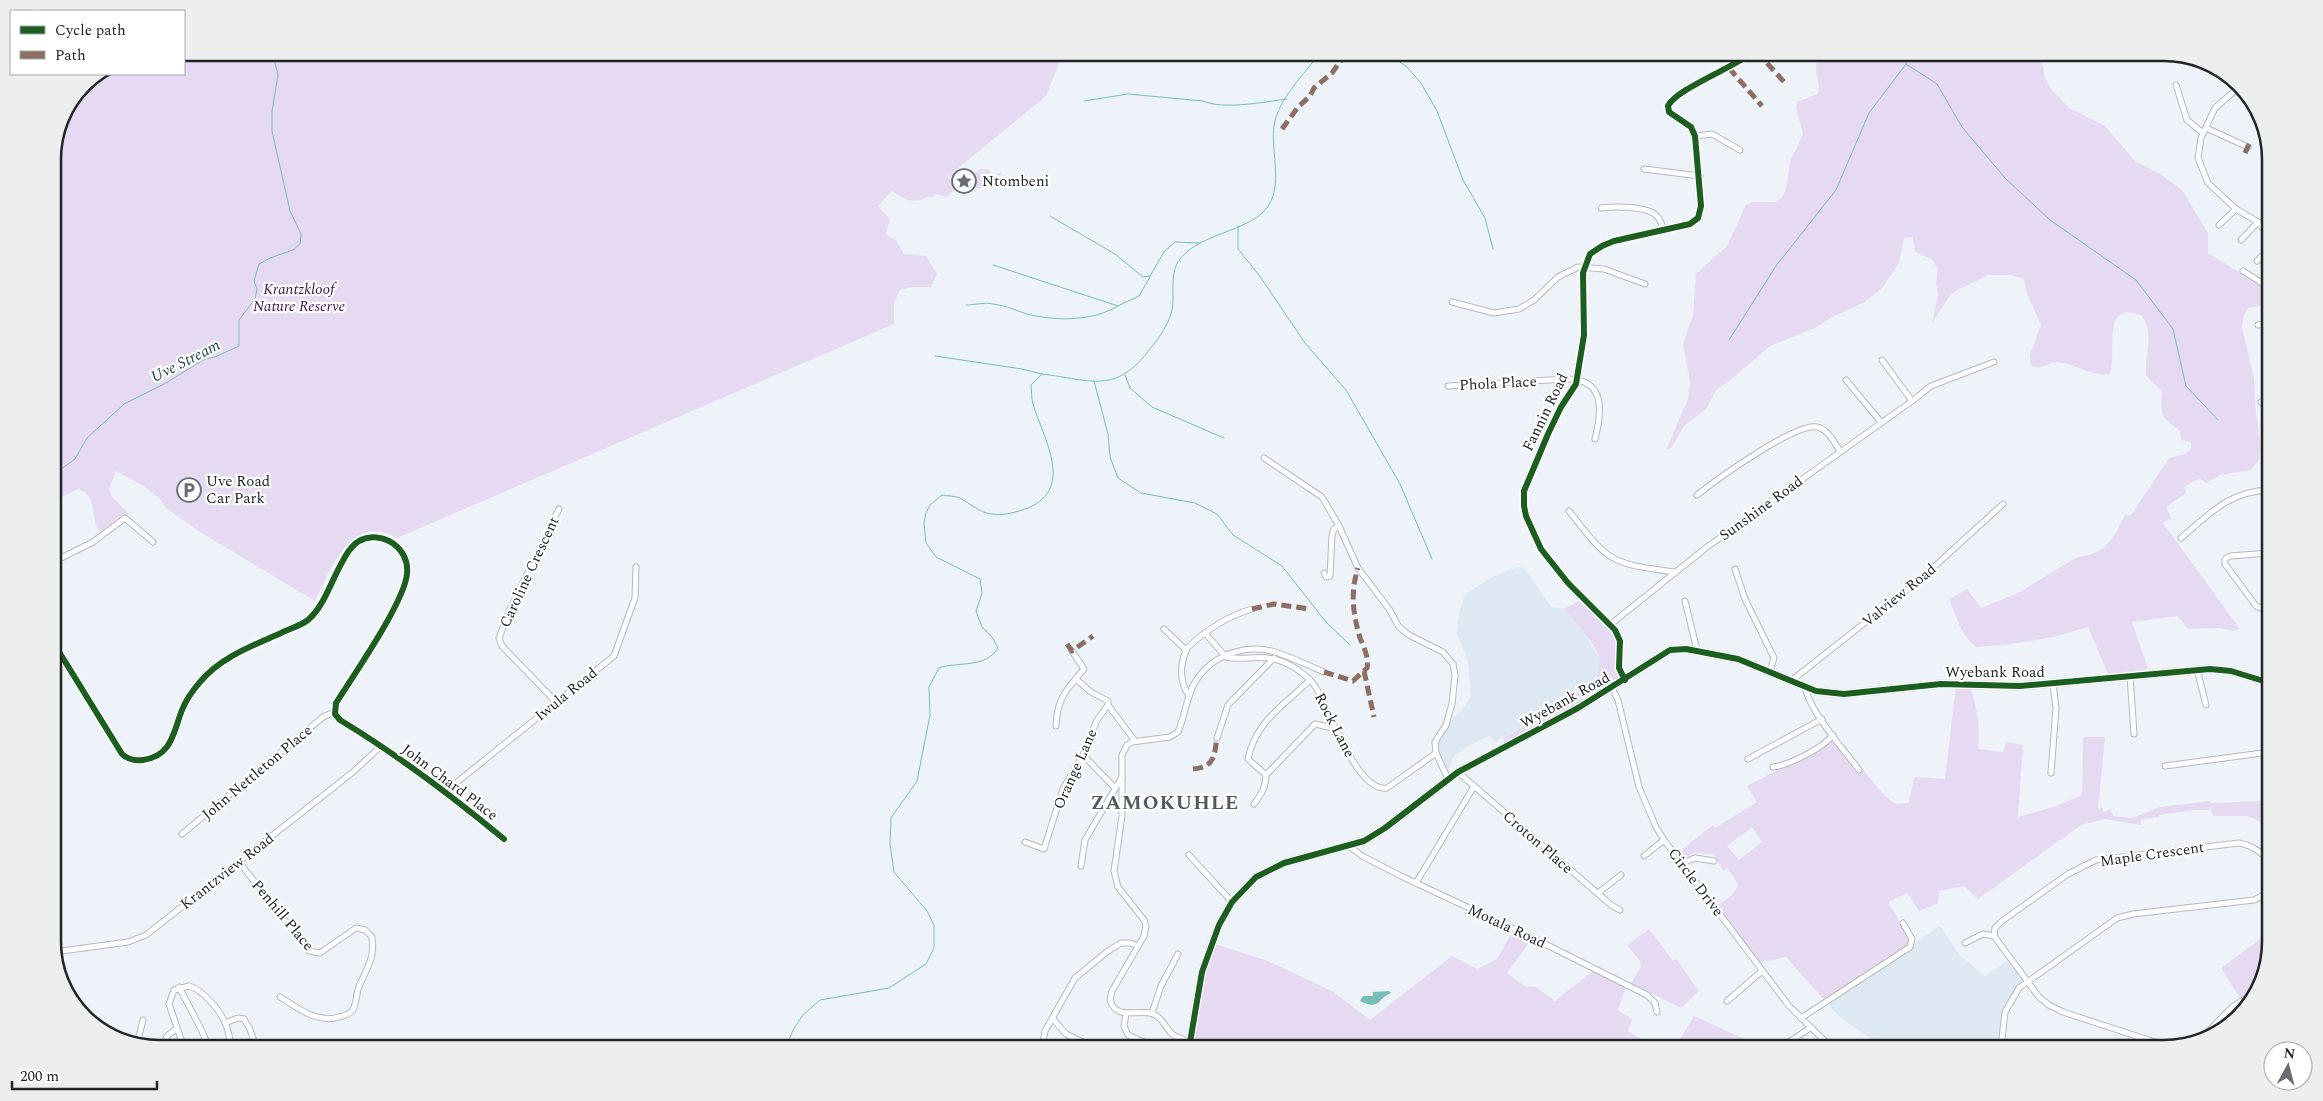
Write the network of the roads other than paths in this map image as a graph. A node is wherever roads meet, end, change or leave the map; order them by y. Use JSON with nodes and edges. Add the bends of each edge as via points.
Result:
{"nodes":[{"id":1,"x":1737,"y":61,"type":"edge"},
{"id":2,"x":2176,"y":85,"type":"dead end"},
{"id":3,"x":2234,"y":91,"type":"edge"},
{"id":4,"x":2205,"y":130,"type":"junction"},
{"id":5,"x":1695,"y":136,"type":"junction"},
{"id":6,"x":2248,"y":147,"type":"dead end"},
{"id":7,"x":1740,"y":150,"type":"dead end"},
{"id":8,"x":1644,"y":169,"type":"dead end"},
{"id":9,"x":1700,"y":176,"type":"junction"},
{"id":10,"x":1602,"y":208,"type":"dead end"},
{"id":11,"x":2236,"y":209,"type":"junction"},
{"id":12,"x":2262,"y":221,"type":"edge"},
{"id":13,"x":2259,"y":223,"type":"junction"},
{"id":14,"x":2219,"y":225,"type":"dead end"},
{"id":15,"x":2262,"y":227,"type":"edge"},
{"id":16,"x":1664,"y":231,"type":"junction"},
{"id":17,"x":2242,"y":240,"type":"dead end"},
{"id":18,"x":2262,"y":256,"type":"edge"},
{"id":19,"x":2257,"y":261,"type":"dead end"},
{"id":20,"x":1584,"y":267,"type":"junction"},
{"id":21,"x":2243,"y":271,"type":"dead end"},
{"id":22,"x":2262,"y":283,"type":"edge"},
{"id":23,"x":1645,"y":284,"type":"dead end"},
{"id":24,"x":1452,"y":302,"type":"dead end"},
{"id":25,"x":2262,"y":324,"type":"edge"},
{"id":26,"x":2258,"y":325,"type":"dead end"},
{"id":27,"x":1882,"y":360,"type":"dead end"},
{"id":28,"x":1994,"y":362,"type":"dead end"},
{"id":29,"x":1577,"y":379,"type":"junction"},
{"id":30,"x":1846,"y":380,"type":"dead end"},
{"id":31,"x":1448,"y":386,"type":"dead end"},
{"id":32,"x":1911,"y":399,"type":"junction"},
{"id":33,"x":1880,"y":422,"type":"junction"},
{"id":34,"x":1594,"y":439,"type":"dead end"},
{"id":35,"x":1840,"y":451,"type":"junction"},
{"id":36,"x":1264,"y":458,"type":"dead end"},
{"id":37,"x":2262,"y":491,"type":"edge"},
{"id":38,"x":1697,"y":495,"type":"dead end"},
{"id":39,"x":2003,"y":504,"type":"dead end"},
{"id":40,"x":559,"y":510,"type":"dead end"},
{"id":41,"x":1569,"y":511,"type":"dead end"},
{"id":42,"x":1339,"y":526,"type":"junction"},
{"id":43,"x":2181,"y":538,"type":"dead end"},
{"id":44,"x":153,"y":542,"type":"dead end"},
{"id":45,"x":2262,"y":554,"type":"edge"},
{"id":46,"x":61,"y":558,"type":"edge"},
{"id":47,"x":636,"y":567,"type":"dead end"},
{"id":48,"x":1735,"y":569,"type":"dead end"},
{"id":49,"x":1675,"y":572,"type":"junction"},
{"id":50,"x":1324,"y":573,"type":"dead end"},
{"id":51,"x":1685,"y":600,"type":"dead end"},
{"id":52,"x":2262,"y":607,"type":"edge"},
{"id":53,"x":1252,"y":609,"type":"dead end"},
{"id":54,"x":1611,"y":624,"type":"junction"},
{"id":55,"x":1164,"y":629,"type":"dead end"},
{"id":56,"x":1205,"y":633,"type":"junction"},
{"id":57,"x":1186,"y":650,"type":"junction"},
{"id":58,"x":1697,"y":650,"type":"junction"},
{"id":59,"x":1072,"y":651,"type":"dead end"},
{"id":60,"x":61,"y":655,"type":"edge"},
{"id":61,"x":1224,"y":655,"type":"junction"},
{"id":62,"x":1274,"y":658,"type":"junction"},
{"id":63,"x":2198,"y":669,"type":"junction"},
{"id":64,"x":1770,"y":671,"type":"junction"},
{"id":65,"x":1324,"y":672,"type":"dead end"},
{"id":66,"x":2130,"y":676,"type":"junction"},
{"id":67,"x":1076,"y":679,"type":"junction"},
{"id":68,"x":1310,"y":680,"type":"junction"},
{"id":69,"x":1624,"y":680,"type":"junction"},
{"id":70,"x":1791,"y":680,"type":"junction"},
{"id":71,"x":2262,"y":681,"type":"edge"},
{"id":72,"x":2053,"y":684,"type":"junction"},
{"id":73,"x":1805,"y":687,"type":"junction"},
{"id":74,"x":1612,"y":688,"type":"junction"},
{"id":75,"x":1188,"y":696,"type":"junction"},
{"id":76,"x":556,"y":702,"type":"junction"},
{"id":77,"x":1108,"y":703,"type":"junction"},
{"id":78,"x":2206,"y":705,"type":"dead end"},
{"id":79,"x":334,"y":712,"type":"junction"},
{"id":80,"x":1822,"y":719,"type":"junction"},
{"id":81,"x":1056,"y":726,"type":"dead end"},
{"id":82,"x":1333,"y":728,"type":"junction"},
{"id":83,"x":2134,"y":734,"type":"dead end"},
{"id":84,"x":1834,"y":735,"type":"junction"},
{"id":85,"x":1217,"y":738,"type":"dead end"},
{"id":86,"x":1135,"y":741,"type":"junction"},
{"id":87,"x":380,"y":747,"type":"junction"},
{"id":88,"x":1436,"y":753,"type":"junction"},
{"id":89,"x":2262,"y":753,"type":"edge"},
{"id":90,"x":1083,"y":756,"type":"junction"},
{"id":91,"x":1748,"y":759,"type":"dead end"},
{"id":92,"x":2165,"y":766,"type":"dead end"},
{"id":93,"x":1773,"y":767,"type":"dead end"},
{"id":94,"x":1859,"y":770,"type":"dead end"},
{"id":95,"x":1458,"y":772,"type":"junction"},
{"id":96,"x":2051,"y":773,"type":"dead end"},
{"id":97,"x":1266,"y":776,"type":"junction"},
{"id":98,"x":1122,"y":777,"type":"junction"},
{"id":99,"x":1448,"y":778,"type":"junction"},
{"id":100,"x":1115,"y":788,"type":"junction"},
{"id":101,"x":1473,"y":788,"type":"junction"},
{"id":102,"x":446,"y":791,"type":"junction"},
{"id":103,"x":1254,"y":804,"type":"dead end"},
{"id":104,"x":182,"y":834,"type":"dead end"},
{"id":105,"x":504,"y":838,"type":"dead end"},
{"id":106,"x":1664,"y":840,"type":"junction"},
{"id":107,"x":1025,"y":842,"type":"dead end"},
{"id":108,"x":1349,"y":846,"type":"junction"},
{"id":109,"x":2262,"y":854,"type":"edge"},
{"id":110,"x":1189,"y":855,"type":"dead end"},
{"id":111,"x":1644,"y":856,"type":"dead end"},
{"id":112,"x":1714,"y":860,"type":"dead end"},
{"id":113,"x":239,"y":862,"type":"junction"},
{"id":114,"x":1682,"y":863,"type":"junction"},
{"id":115,"x":1081,"y":866,"type":"dead end"},
{"id":116,"x":1620,"y":875,"type":"dead end"},
{"id":117,"x":1416,"y":883,"type":"junction"},
{"id":118,"x":1598,"y":893,"type":"junction"},
{"id":119,"x":2262,"y":897,"type":"edge"},
{"id":120,"x":1232,"y":902,"type":"junction"},
{"id":121,"x":1620,"y":910,"type":"dead end"},
{"id":122,"x":1903,"y":923,"type":"dead end"},
{"id":123,"x":1994,"y":936,"type":"junction"},
{"id":124,"x":1965,"y":943,"type":"dead end"},
{"id":125,"x":1138,"y":946,"type":"junction"},
{"id":126,"x":61,"y":951,"type":"edge"},
{"id":127,"x":1178,"y":954,"type":"dead end"},
{"id":128,"x":1762,"y":971,"type":"junction"},
{"id":129,"x":2027,"y":981,"type":"junction"},
{"id":130,"x":180,"y":987,"type":"junction"},
{"id":131,"x":280,"y":997,"type":"dead end"},
{"id":132,"x":1726,"y":1001,"type":"dead end"},
{"id":133,"x":2242,"y":1001,"type":"edge"},
{"id":134,"x":1657,"y":1012,"type":"dead end"},
{"id":135,"x":1152,"y":1013,"type":"junction"},
{"id":136,"x":1126,"y":1014,"type":"junction"},
{"id":137,"x":1801,"y":1018,"type":"junction"},
{"id":138,"x":1053,"y":1019,"type":"junction"},
{"id":139,"x":143,"y":1020,"type":"dead end"},
{"id":140,"x":225,"y":1023,"type":"junction"},
{"id":141,"x":2212,"y":1027,"type":"edge"},
{"id":142,"x":1810,"y":1028,"type":"junction"},
{"id":143,"x":176,"y":1029,"type":"junction"},
{"id":144,"x":139,"y":1038,"type":"edge"},
{"id":145,"x":165,"y":1040,"type":"edge"},
{"id":146,"x":181,"y":1040,"type":"edge"},
{"id":147,"x":206,"y":1040,"type":"edge"},
{"id":148,"x":229,"y":1040,"type":"edge"},
{"id":149,"x":253,"y":1040,"type":"edge"},
{"id":150,"x":1042,"y":1040,"type":"edge"},
{"id":151,"x":1078,"y":1040,"type":"edge"},
{"id":152,"x":1139,"y":1040,"type":"edge"},
{"id":153,"x":1182,"y":1040,"type":"edge"},
{"id":154,"x":1190,"y":1040,"type":"edge"},
{"id":155,"x":1792,"y":1040,"type":"edge"},
{"id":156,"x":1823,"y":1040,"type":"edge"},
{"id":157,"x":2002,"y":1040,"type":"edge"},
{"id":158,"x":2149,"y":1040,"type":"edge"}],
"edges":[{"from":1,"to":5,"type":"street","via":[[1668,104],[1669,112],[1686,123]]},
{"from":2,"to":4,"type":"street","via":[[2188,120]]},
{"from":3,"to":4,"type":"street","via":[[2218,104]]},
{"from":4,"to":6,"type":"street"},
{"from":4,"to":11,"type":"street","via":[[2198,152],[2205,178]]},
{"from":5,"to":7,"type":"street","via":[[1712,134]]},
{"from":5,"to":9,"type":"street"},
{"from":8,"to":9,"type":"street"},
{"from":9,"to":16,"type":"street","via":[[1698,218],[1690,224]]},
{"from":10,"to":16,"type":"street","via":[[1622,206],[1653,213],[1660,219]]},
{"from":11,"to":13,"type":"street"},
{"from":11,"to":14,"type":"street"},
{"from":12,"to":13,"type":"street"},
{"from":13,"to":15,"type":"street"},
{"from":13,"to":17,"type":"street"},
{"from":16,"to":20,"type":"street","via":[[1602,246],[1590,254]]},
{"from":18,"to":19,"type":"street"},
{"from":20,"to":23,"type":"street","via":[[1604,269]]},
{"from":20,"to":24,"type":"street","via":[[1565,272],[1520,309],[1494,313]]},
{"from":20,"to":29,"type":"street","name":"Fannin Road","via":[[1584,335]]},
{"from":21,"to":22,"type":"street"},
{"from":25,"to":26,"type":"street"},
{"from":27,"to":32,"type":"street"},
{"from":28,"to":32,"type":"street","name":"Sunshine Road","via":[[1934,385]]},
{"from":29,"to":31,"type":"street","name":"Phola Place"},
{"from":29,"to":34,"type":"street","via":[[1591,386],[1598,398],[1600,413]]},
{"from":29,"to":54,"type":"street","name":"Fannin Road","via":[[1536,459],[1524,491],[1524,506],[1529,525],[1542,549],[1568,583]]},
{"from":30,"to":33,"type":"street"},
{"from":32,"to":33,"type":"street","name":"Sunshine Road"},
{"from":33,"to":35,"type":"street","name":"Sunshine Road"},
{"from":35,"to":38,"type":"street","via":[[1825,430],[1805,426],[1784,436]]},
{"from":35,"to":49,"type":"street","name":"Sunshine Road"},
{"from":36,"to":42,"type":"street","via":[[1322,497]]},
{"from":37,"to":43,"type":"street","via":[[2231,498]]},
{"from":39,"to":70,"type":"street","name":"Valview Road","via":[[1924,576]]},
{"from":40,"to":76,"type":"street","name":"Caroline Crescent","via":[[499,638],[501,645]]},
{"from":41,"to":49,"type":"street","via":[[1595,545],[1609,557],[1628,565]]},
{"from":42,"to":50,"type":"street","via":[[1332,534],[1330,576],[1326,577]]},
{"from":42,"to":88,"type":"street","via":[[1358,568],[1403,631],[1443,652],[1453,664],[1452,704],[1446,725],[1435,742]]},
{"from":44,"to":46,"type":"street","via":[[125,518],[93,542]]},
{"from":45,"to":52,"type":"street","via":[[2230,556],[2224,564],[2256,606]]},
{"from":47,"to":76,"type":"street","name":"Iwula Road","via":[[635,598],[615,655]]},
{"from":48,"to":64,"type":"street","via":[[1745,599],[1774,658]]},
{"from":49,"to":54,"type":"street","name":"Sunshine Road"},
{"from":51,"to":58,"type":"street"},
{"from":53,"to":56,"type":"street"},
{"from":54,"to":69,"type":"street","name":"Fannin Road","via":[[1620,641],[1619,668]]},
{"from":55,"to":57,"type":"street"},
{"from":56,"to":57,"type":"street"},
{"from":56,"to":61,"type":"street"},
{"from":57,"to":75,"type":"street","via":[[1181,683]]},
{"from":58,"to":64,"type":"street","name":"Wyebank Road"},
{"from":58,"to":69,"type":"street","name":"Wyebank Road","via":[[1670,650]]},
{"from":59,"to":67,"type":"street","via":[[1084,669]]},
{"from":60,"to":79,"type":"street","via":[[122,754],[131,760],[150,758],[171,743],[184,705],[208,674],[228,658],[306,621],[319,607],[350,549],[367,538],[384,539],[403,552],[406,578],[386,621],[336,703]]},
{"from":61,"to":62,"type":"street","name":"Rock Lane","via":[[1232,658]]},
{"from":61,"to":65,"type":"street","via":[[1261,649],[1278,652]]},
{"from":61,"to":75,"type":"street","via":[[1207,667]]},
{"from":62,"to":68,"type":"street","name":"Rock Lane"},
{"from":62,"to":85,"type":"street","via":[[1228,705]]},
{"from":63,"to":66,"type":"street","name":"Wyebank Road"},
{"from":63,"to":71,"type":"street","name":"Wyebank Road","via":[[2231,671]]},
{"from":63,"to":78,"type":"street"},
{"from":64,"to":70,"type":"street","name":"Wyebank Road"},
{"from":66,"to":72,"type":"street","name":"Wyebank Road"},
{"from":66,"to":83,"type":"street"},
{"from":67,"to":77,"type":"street"},
{"from":67,"to":81,"type":"street","via":[[1057,707]]},
{"from":68,"to":82,"type":"street","name":"Rock Lane","via":[[1320,694]]},
{"from":68,"to":97,"type":"street","via":[[1259,728],[1248,759]]},
{"from":69,"to":74,"type":"street","name":"Wyebank Road"},
{"from":70,"to":73,"type":"street","name":"Wyebank Road"},
{"from":72,"to":73,"type":"street","name":"Wyebank Road","via":[[2004,687],[1941,684],[1844,694]]},
{"from":72,"to":96,"type":"street","via":[[2056,708]]},
{"from":73,"to":80,"type":"street"},
{"from":74,"to":95,"type":"street","name":"Wyebank Road"},
{"from":74,"to":106,"type":"street","name":"Circle Drive","via":[[1618,700],[1639,787]]},
{"from":75,"to":86,"type":"street","via":[[1178,732]]},
{"from":76,"to":102,"type":"street","name":"Iwula Road"},
{"from":77,"to":86,"type":"street"},
{"from":77,"to":90,"type":"street","name":"Orange Lane","via":[[1097,720]]},
{"from":79,"to":87,"type":"street","name":"John Chard Place","via":[[338,719]]},
{"from":79,"to":104,"type":"street","name":"John Nettleton Place","via":[[323,717]]},
{"from":80,"to":84,"type":"street"},
{"from":80,"to":91,"type":"street"},
{"from":82,"to":88,"type":"street","name":"Rock Lane","via":[[1355,764],[1381,788],[1387,788]]},
{"from":82,"to":97,"type":"street","via":[[1315,724]]},
{"from":84,"to":93,"type":"street","via":[[1788,764]]},
{"from":84,"to":94,"type":"street"},
{"from":86,"to":98,"type":"street","via":[[1127,745],[1122,755]]},
{"from":87,"to":102,"type":"street","name":"John Chard Place"},
{"from":87,"to":113,"type":"street","name":"Krantzview Road"},
{"from":88,"to":99,"type":"street"},
{"from":89,"to":92,"type":"street"},
{"from":90,"to":100,"type":"street"},
{"from":90,"to":107,"type":"street","name":"Orange Lane","via":[[1063,788],[1044,849]]},
{"from":95,"to":99,"type":"street","name":"Wyebank Road"},
{"from":95,"to":101,"type":"street","name":"Croton Place"},
{"from":97,"to":103,"type":"street","via":[[1264,788]]},
{"from":98,"to":100,"type":"street"},
{"from":98,"to":125,"type":"street","via":[[1122,816],[1114,871],[1118,887],[1145,924],[1144,936]]},
{"from":99,"to":108,"type":"street","name":"Wyebank Road","via":[[1385,828]]},
{"from":100,"to":115,"type":"street","via":[[1085,840]]},
{"from":101,"to":117,"type":"street"},
{"from":101,"to":118,"type":"street","name":"Croton Place"},
{"from":102,"to":105,"type":"street","name":"John Chard Place"},
{"from":106,"to":111,"type":"street"},
{"from":106,"to":114,"type":"street","name":"Circle Drive"},
{"from":108,"to":117,"type":"street","name":"Motala Road"},
{"from":108,"to":120,"type":"street","name":"Wyebank Road","via":[[1284,863],[1267,871],[1247,885]]},
{"from":109,"to":123,"type":"street","name":"Maple Crescent","via":[[2239,843],[2096,860],[2068,874],[2002,921]]},
{"from":110,"to":120,"type":"street"},
{"from":112,"to":114,"type":"street","via":[[1695,858]]},
{"from":113,"to":126,"type":"street","name":"Krantzview Road","via":[[142,937],[128,942]]},
{"from":113,"to":131,"type":"street","name":"Penhill Place","via":[[309,951],[320,953],[356,928],[365,930],[372,937],[372,961],[359,985],[350,1013],[336,1018],[319,1018]]},
{"from":114,"to":128,"type":"street","name":"Circle Drive"},
{"from":116,"to":118,"type":"street"},
{"from":117,"to":134,"type":"street","name":"Motala Road","via":[[1647,995],[1655,1003]]},
{"from":118,"to":121,"type":"street","name":"Croton Place"},
{"from":119,"to":129,"type":"street","via":[[2116,918]]},
{"from":120,"to":154,"type":"street","name":"Wyebank Road","via":[[1219,925],[1202,972]]},
{"from":122,"to":137,"type":"street","via":[[1912,939],[1910,946]]},
{"from":123,"to":124,"type":"street","via":[[1983,934]]},
{"from":123,"to":129,"type":"street"},
{"from":125,"to":136,"type":"street","via":[[1110,996],[1114,1008]]},
{"from":125,"to":138,"type":"street","via":[[1122,943],[1083,971],[1071,983]]},
{"from":127,"to":135,"type":"street","via":[[1161,986]]},
{"from":128,"to":132,"type":"street"},
{"from":128,"to":137,"type":"street","name":"Circle Drive"},
{"from":129,"to":157,"type":"street","via":[[2005,1012]]},
{"from":129,"to":158,"type":"street","via":[[2039,997],[2054,1008]]},
{"from":130,"to":140,"type":"street","via":[[198,990]]},
{"from":130,"to":143,"type":"street","via":[[171,994],[169,1004]]},
{"from":130,"to":147,"type":"street"},
{"from":133,"to":141,"type":"street"},
{"from":135,"to":136,"type":"street"},
{"from":135,"to":153,"type":"street"},
{"from":136,"to":152,"type":"street","via":[[1124,1026],[1128,1035]]},
{"from":137,"to":142,"type":"street","name":"Circle Drive"},
{"from":138,"to":150,"type":"street"},
{"from":138,"to":151,"type":"street","via":[[1066,1034]]},
{"from":139,"to":144,"type":"street"},
{"from":140,"to":148,"type":"street"},
{"from":140,"to":149,"type":"street","via":[[244,1019]]},
{"from":142,"to":155,"type":"street"},
{"from":142,"to":156,"type":"street","name":"Circle Drive"},
{"from":143,"to":145,"type":"street"},
{"from":143,"to":146,"type":"street"}]}
